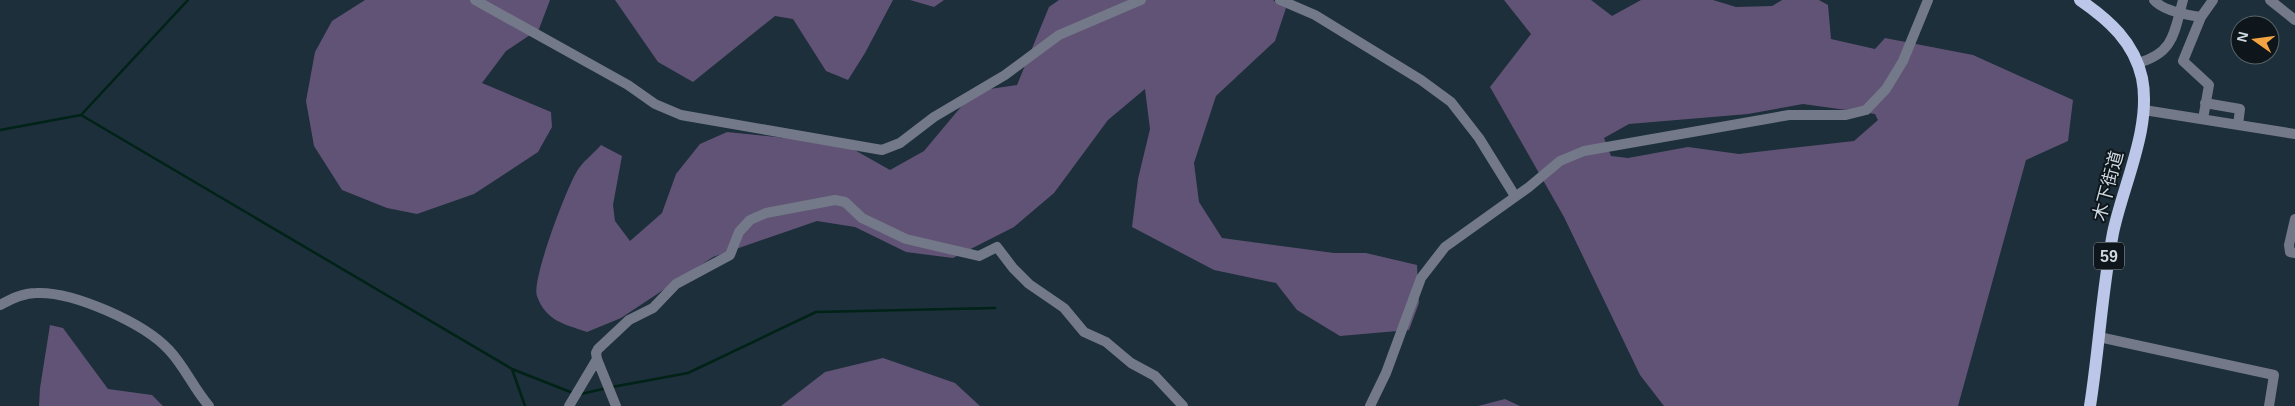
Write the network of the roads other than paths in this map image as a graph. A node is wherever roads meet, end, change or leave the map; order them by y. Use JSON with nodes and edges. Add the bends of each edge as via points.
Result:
{"nodes":[{"id":1,"x":475,"y":0,"type":"edge"},
{"id":2,"x":1141,"y":0,"type":"edge"},
{"id":3,"x":1280,"y":0,"type":"edge"},
{"id":4,"x":1928,"y":0,"type":"edge"},
{"id":5,"x":2080,"y":0,"type":"edge"},
{"id":6,"x":2154,"y":0,"type":"edge"},
{"id":7,"x":2183,"y":0,"type":"edge"},
{"id":8,"x":2213,"y":0,"type":"edge"},
{"id":9,"x":2270,"y":0,"type":"edge"},
{"id":10,"x":2180,"y":13,"type":"junction"},
{"id":11,"x":2201,"y":18,"type":"junction"},
{"id":12,"x":2295,"y":20,"type":"edge"},
{"id":13,"x":2138,"y":64,"type":"junction"},
{"id":14,"x":2205,"y":103,"type":"junction"},
{"id":15,"x":2144,"y":110,"type":"junction"},
{"id":16,"x":2203,"y":119,"type":"junction"},
{"id":17,"x":2238,"y":124,"type":"junction"},
{"id":18,"x":2295,"y":134,"type":"edge"},
{"id":19,"x":1515,"y":196,"type":"junction"},
{"id":20,"x":2295,"y":219,"type":"edge"},
{"id":21,"x":2295,"y":253,"type":"edge"},
{"id":22,"x":0,"y":305,"type":"edge"},
{"id":23,"x":2099,"y":337,"type":"junction"},
{"id":24,"x":597,"y":359,"type":"junction"},
{"id":25,"x":209,"y":406,"type":"edge"},
{"id":26,"x":569,"y":406,"type":"edge"},
{"id":27,"x":616,"y":406,"type":"edge"},
{"id":28,"x":1183,"y":406,"type":"edge"},
{"id":29,"x":1370,"y":406,"type":"edge"},
{"id":30,"x":2090,"y":406,"type":"edge"},
{"id":31,"x":2269,"y":406,"type":"edge"}],
"edges":[{"from":1,"to":2,"type":"street","via":[[628,85],[655,104],[681,115],[882,150],[900,143],[934,117],[1005,75],[1059,35]]},
{"from":3,"to":19,"type":"street","via":[[1315,15],[1451,102],[1480,138]]},
{"from":4,"to":19,"type":"street","via":[[1903,61],[1886,89],[1866,110],[1846,115],[1789,115],[1584,151],[1560,161]]},
{"from":5,"to":13,"type":"main road","name":"木下街道","number":"59","via":[[2120,32]]},
{"from":6,"to":10,"type":"street"},
{"from":7,"to":10,"type":"street"},
{"from":8,"to":11,"type":"street"},
{"from":9,"to":12,"type":"street"},
{"from":10,"to":11,"type":"street"},
{"from":10,"to":13,"type":"street","via":[[2166,50],[2155,59]]},
{"from":11,"to":14,"type":"street","via":[[2183,62],[2209,85]]},
{"from":13,"to":15,"type":"main road","name":"木下街道","number":"59"},
{"from":14,"to":16,"type":"street"},
{"from":14,"to":17,"type":"street","via":[[2240,109]]},
{"from":15,"to":16,"type":"street"},
{"from":15,"to":23,"type":"main road","name":"木下街道","number":"59","via":[[2113,232]]},
{"from":16,"to":17,"type":"street"},
{"from":17,"to":18,"type":"street"},
{"from":19,"to":29,"type":"street","via":[[1446,246],[1421,278],[1386,373]]},
{"from":20,"to":21,"type":"street","via":[[2289,245],[2290,252]]},
{"from":22,"to":25,"type":"street","via":[[24,294],[44,293],[89,304],[130,320],[150,332],[169,350]]},
{"from":23,"to":30,"type":"main road","name":"木下街道","number":"59"},
{"from":23,"to":31,"type":"street","via":[[2274,375]]},
{"from":24,"to":26,"type":"street"},
{"from":24,"to":27,"type":"street"},
{"from":24,"to":28,"type":"street","via":[[598,349],[629,320],[653,308],[676,284],[730,255],[739,232],[750,220],[766,213],[835,200],[845,202],[862,218],[906,239],[979,256],[997,247],[1013,268],[1064,308],[1084,332],[1106,342],[1131,363],[1155,376]]}]}
